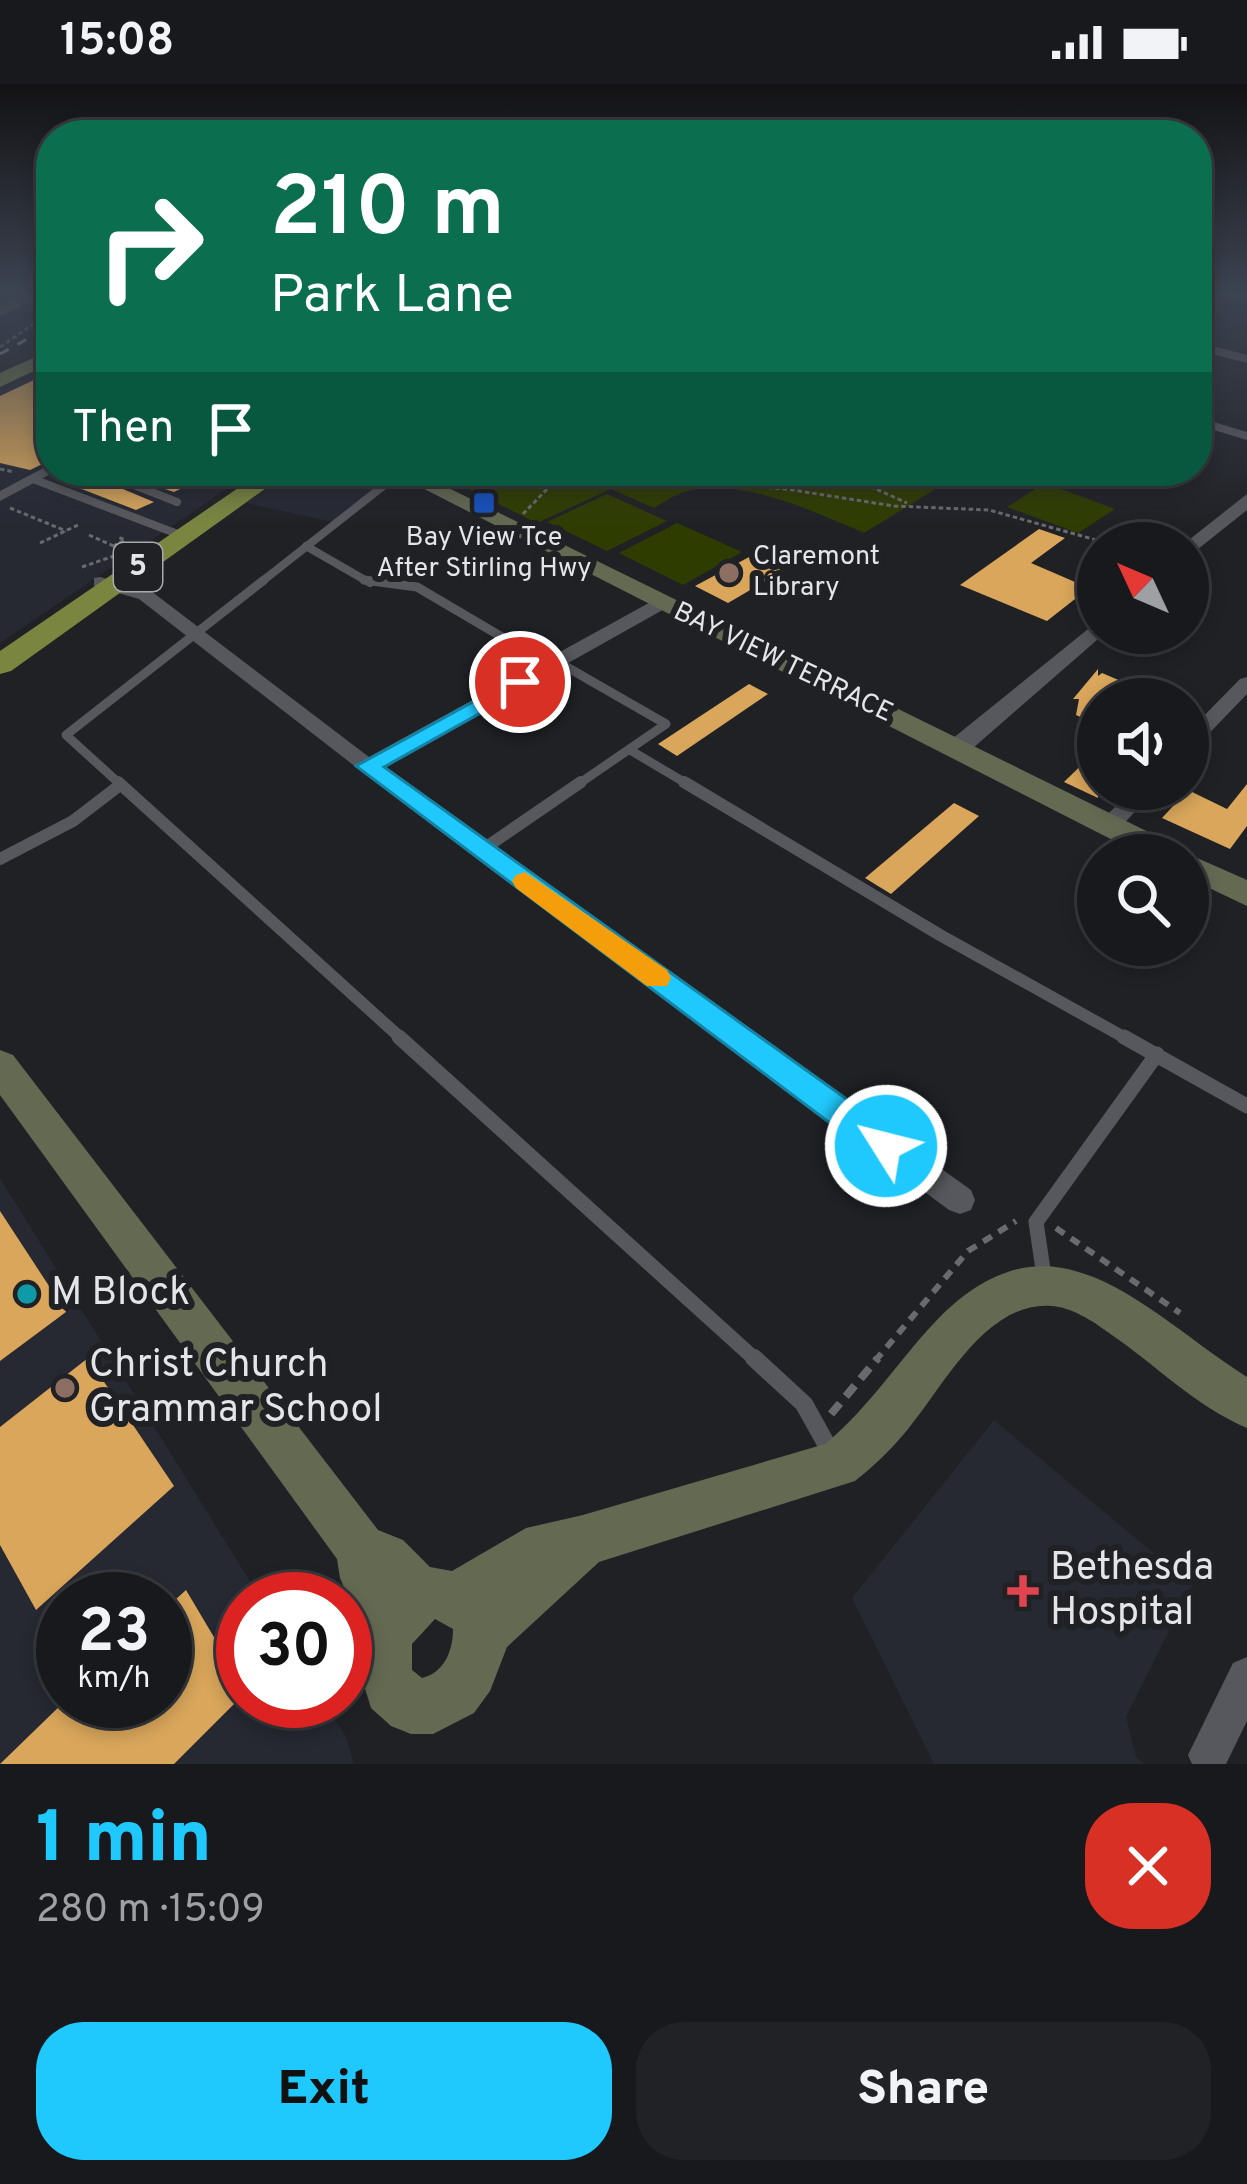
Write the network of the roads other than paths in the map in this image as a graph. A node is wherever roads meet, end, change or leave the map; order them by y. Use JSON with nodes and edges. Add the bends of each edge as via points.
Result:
{"nodes":[{"id":1,"x":36,"y":371,"type":"edge"},
{"id":2,"x":0,"y":385,"type":"edge"},
{"id":3,"x":1212,"y":426,"type":"edge"},
{"id":4,"x":1247,"y":436,"type":"edge"},
{"id":5,"x":36,"y":477,"type":"edge"},
{"id":6,"x":33,"y":479,"type":"junction"},
{"id":7,"x":36,"y":480,"type":"edge"},
{"id":8,"x":51,"y":486,"type":"edge"},
{"id":9,"x":137,"y":486,"type":"edge"},
{"id":10,"x":241,"y":486,"type":"edge"},
{"id":11,"x":254,"y":486,"type":"edge"},
{"id":12,"x":381,"y":486,"type":"edge"},
{"id":13,"x":430,"y":486,"type":"edge"},
{"id":14,"x":1247,"y":500,"type":"edge"},
{"id":15,"x":0,"y":502,"type":"edge"},
{"id":16,"x":177,"y":502,"type":"dead end"},
{"id":17,"x":1209,"y":533,"type":"edge"},
{"id":18,"x":177,"y":535,"type":"junction"},
{"id":19,"x":306,"y":546,"type":"junction"},
{"id":20,"x":101,"y":570,"type":"junction"},
{"id":21,"x":662,"y":603,"type":"junction"},
{"id":22,"x":196,"y":633,"type":"junction"},
{"id":23,"x":1077,"y":646,"type":"edge"},
{"id":24,"x":0,"y":650,"type":"edge"},
{"id":25,"x":558,"y":662,"type":"junction"},
{"id":26,"x":0,"y":665,"type":"edge"},
{"id":27,"x":1247,"y":683,"type":"edge"},
{"id":28,"x":1209,"y":722,"type":"edge"},
{"id":29,"x":956,"y":749,"type":"junction"},
{"id":30,"x":630,"y":750,"type":"junction"},
{"id":31,"x":368,"y":766,"type":"junction"},
{"id":32,"x":120,"y":785,"type":"junction"},
{"id":33,"x":1124,"y":810,"type":"edge"},
{"id":34,"x":1109,"y":826,"type":"junction"},
{"id":35,"x":1125,"y":834,"type":"edge"},
{"id":36,"x":482,"y":850,"type":"junction"},
{"id":37,"x":0,"y":859,"type":"edge"},
{"id":38,"x":1209,"y":875,"type":"edge"},
{"id":39,"x":1247,"y":894,"type":"edge"},
{"id":40,"x":1157,"y":1054,"type":"junction"},
{"id":41,"x":0,"y":1066,"type":"edge"},
{"id":42,"x":1247,"y":1106,"type":"edge"},
{"id":43,"x":960,"y":1200,"type":"dead end"},
{"id":44,"x":1045,"y":1283,"type":"junction"},
{"id":45,"x":1247,"y":1404,"type":"edge"},
{"id":46,"x":838,"y":1465,"type":"junction"},
{"id":47,"x":1247,"y":1677,"type":"edge"},
{"id":48,"x":1209,"y":1755,"type":"dead end"}],
"edges":[{"from":1,"to":2,"type":"main road"},
{"from":3,"to":4,"type":"street"},
{"from":5,"to":6,"type":"street"},
{"from":6,"to":7,"type":"lane"},
{"from":6,"to":15,"type":"street"},
{"from":8,"to":18,"type":"lane"},
{"from":9,"to":16,"type":"lane"},
{"from":10,"to":18,"type":"highway","number":"5"},
{"from":11,"to":18,"type":"highway","number":"5"},
{"from":12,"to":19,"type":"lane"},
{"from":13,"to":21,"type":"main road","name":"BAY VIEW TERRACE"},
{"from":14,"to":17,"type":"street"},
{"from":18,"to":20,"type":"highway","number":"5"},
{"from":19,"to":22,"type":"lane"},
{"from":19,"to":25,"type":"lane","via":[[372,584],[417,586],[534,656]]},
{"from":20,"to":22,"type":"street"},
{"from":20,"to":24,"type":"highway","number":"5"},
{"from":20,"to":26,"type":"highway","number":"5"},
{"from":21,"to":25,"type":"street"},
{"from":21,"to":29,"type":"main road","name":"BAY VIEW TERRACE"},
{"from":22,"to":31,"type":"street"},
{"from":22,"to":32,"type":"lane","via":[[66,735]]},
{"from":23,"to":29,"type":"street"},
{"from":25,"to":30,"type":"lane","via":[[666,724]]},
{"from":25,"to":31,"type":"street"},
{"from":27,"to":28,"type":"street"},
{"from":29,"to":34,"type":"main road","name":"BAY VIEW TERRACE"},
{"from":30,"to":36,"type":"lane"},
{"from":30,"to":40,"type":"lane"},
{"from":31,"to":36,"type":"street"},
{"from":32,"to":37,"type":"lane"},
{"from":32,"to":46,"type":"lane","via":[[804,1404]]},
{"from":33,"to":34,"type":"street"},
{"from":34,"to":35,"type":"main road","name":"BAY VIEW TERRACE"},
{"from":36,"to":43,"type":"street"},
{"from":38,"to":39,"type":"main road"},
{"from":40,"to":42,"type":"lane"},
{"from":40,"to":44,"type":"lane","via":[[1036,1222]]},
{"from":41,"to":46,"type":"main road","via":[[361,1549],[366,1578],[437,1614],[555,1571],[583,1541]]},
{"from":44,"to":45,"type":"main road","via":[[1097,1300]]},
{"from":44,"to":46,"type":"main road","via":[[1013,1288],[983,1306],[868,1443]]},
{"from":47,"to":48,"type":"street"}]}
